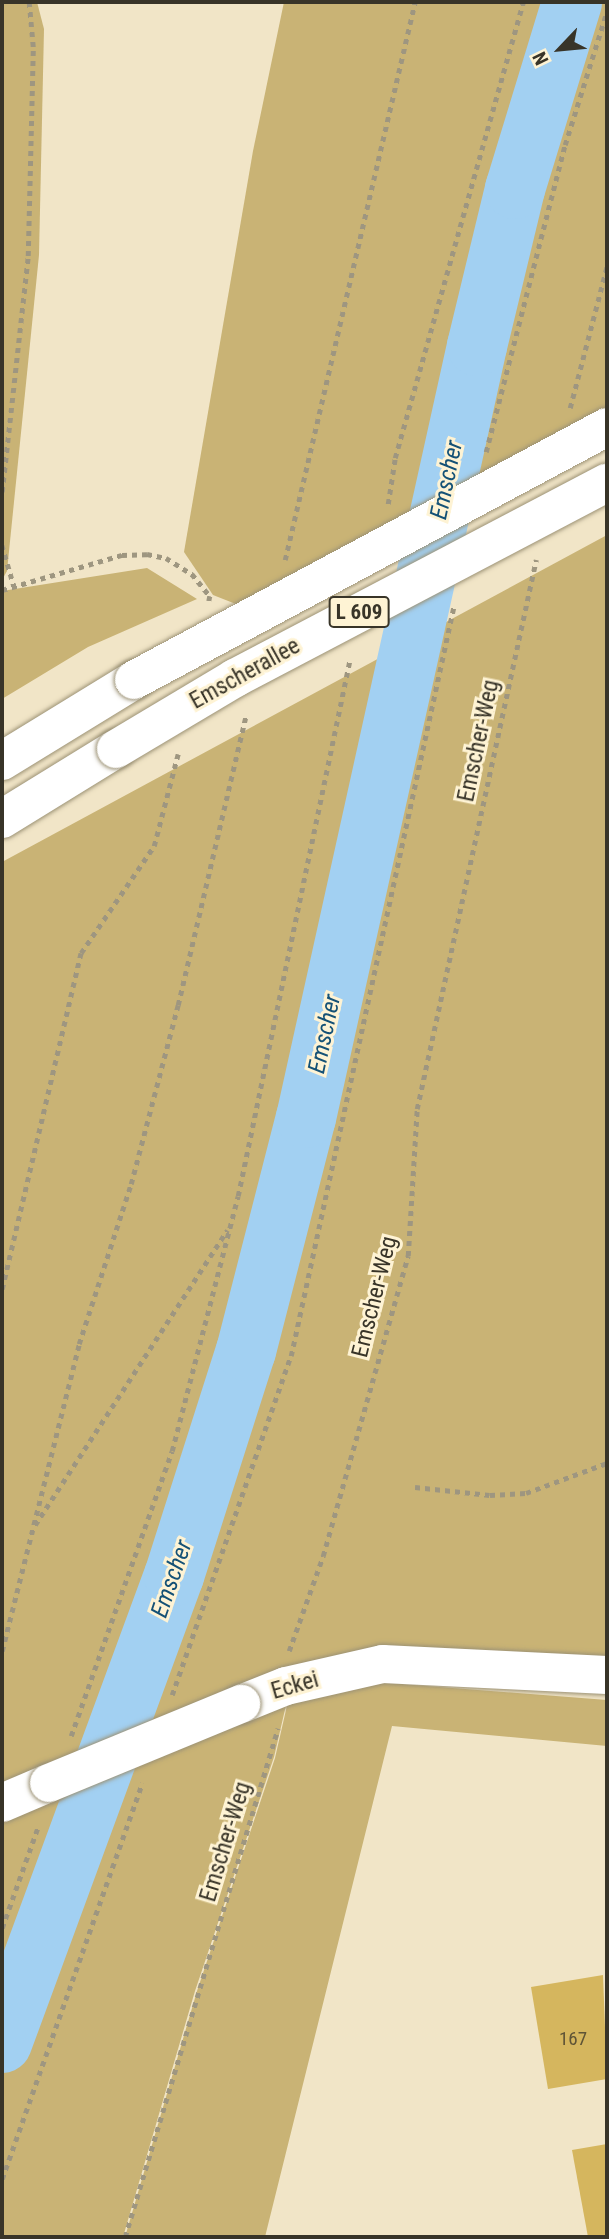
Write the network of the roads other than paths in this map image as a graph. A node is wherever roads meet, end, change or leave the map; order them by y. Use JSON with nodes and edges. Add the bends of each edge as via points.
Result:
{"nodes":[{"id":1,"x":607,"y":428,"type":"edge"},
{"id":2,"x":607,"y":483,"type":"edge"},
{"id":3,"x":2,"y":761,"type":"edge"},
{"id":4,"x":2,"y":819,"type":"edge"},
{"id":5,"x":607,"y":1675,"type":"edge"},
{"id":6,"x":2,"y":1803,"type":"edge"}],
"edges":[{"from":1,"to":3,"type":"main road","number":"L 609","bridge":true,"via":[[134,680]]},
{"from":2,"to":4,"type":"main road","name":"Emscherallee","number":"L 609","bridge":true,"via":[[235,678]]},
{"from":5,"to":6,"type":"main road","name":"Eckei","bridge":true,"via":[[383,1664],[286,1686],[46,1798]]}]}
